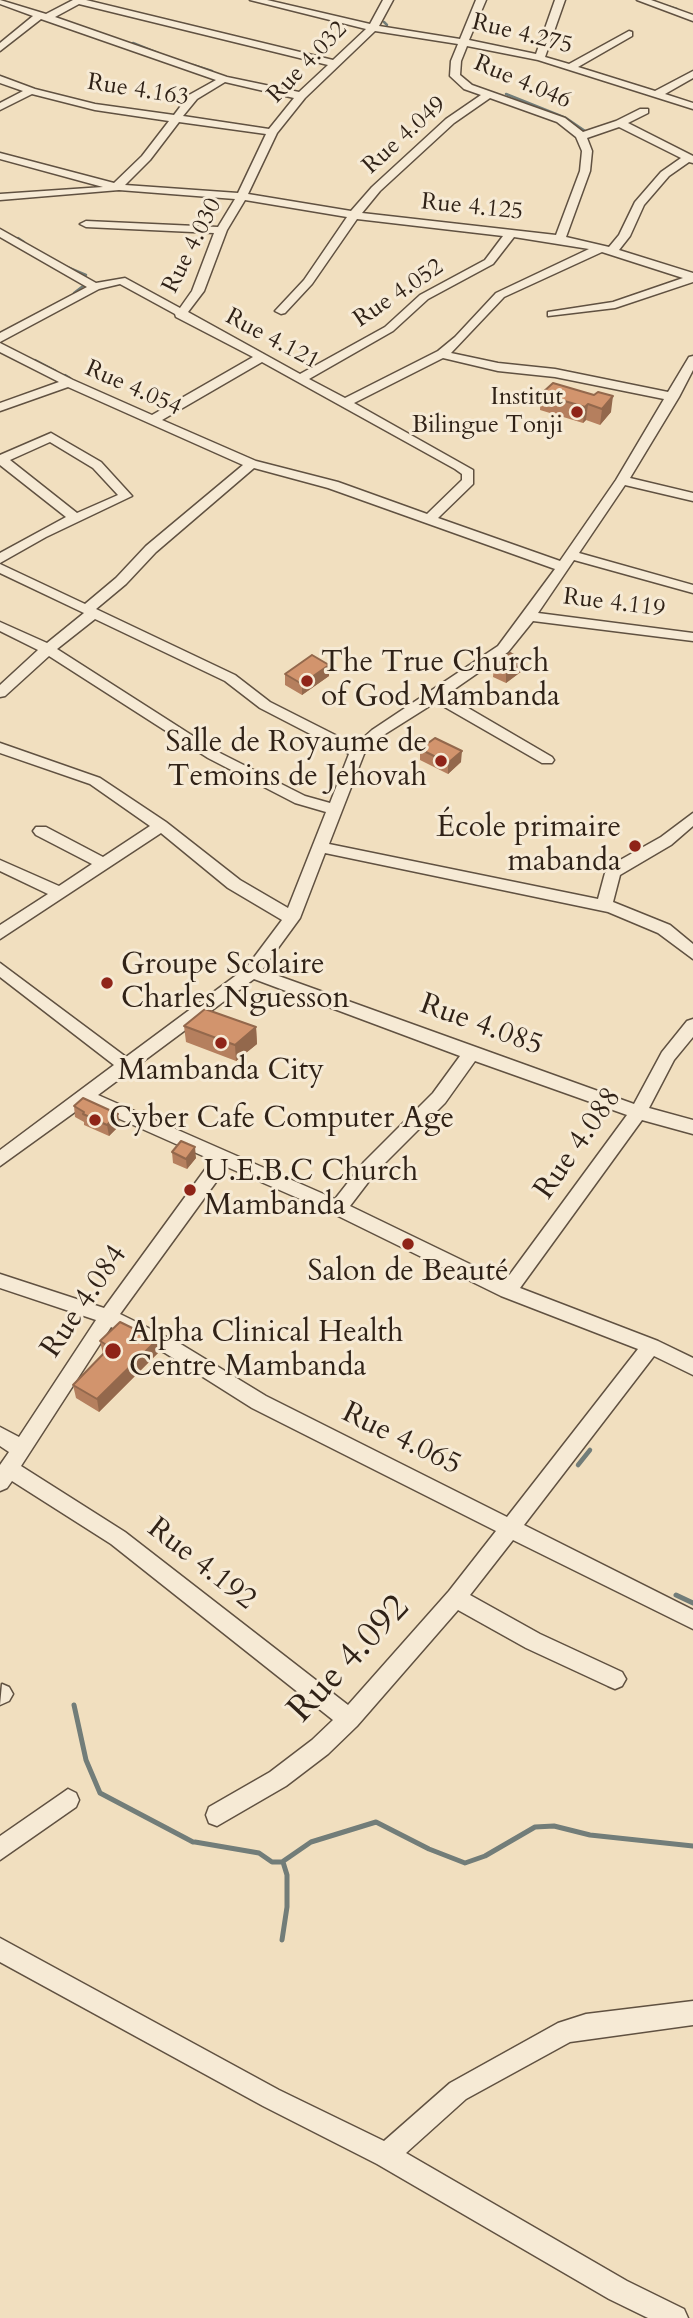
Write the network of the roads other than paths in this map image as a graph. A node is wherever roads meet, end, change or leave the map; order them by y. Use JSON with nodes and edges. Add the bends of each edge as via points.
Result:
{"nodes":[{"id":1,"x":255,"y":0,"type":"edge"},
{"id":2,"x":388,"y":0,"type":"edge"},
{"id":3,"x":481,"y":0,"type":"edge"},
{"id":4,"x":560,"y":0,"type":"edge"},
{"id":5,"x":642,"y":0,"type":"edge"},
{"id":6,"x":3,"y":4,"type":"edge"},
{"id":7,"x":42,"y":17,"type":"junction"},
{"id":8,"x":693,"y":18,"type":"edge"},
{"id":9,"x":373,"y":28,"type":"junction"},
{"id":10,"x":629,"y":34,"type":"dead end"},
{"id":11,"x":464,"y":42,"type":"junction"},
{"id":12,"x":0,"y":48,"type":"edge"},
{"id":13,"x":540,"y":58,"type":"junction"},
{"id":14,"x":333,"y":63,"type":"junction"},
{"id":15,"x":569,"y":68,"type":"junction"},
{"id":16,"x":693,"y":74,"type":"edge"},
{"id":17,"x":0,"y":79,"type":"edge"},
{"id":18,"x":224,"y":79,"type":"junction"},
{"id":19,"x":31,"y":91,"type":"junction"},
{"id":20,"x":489,"y":94,"type":"junction"},
{"id":21,"x":657,"y":94,"type":"junction"},
{"id":22,"x":301,"y":96,"type":"junction"},
{"id":23,"x":693,"y":106,"type":"edge"},
{"id":24,"x":0,"y":107,"type":"edge"},
{"id":25,"x":644,"y":111,"type":"dead end"},
{"id":26,"x":177,"y":119,"type":"junction"},
{"id":27,"x":620,"y":123,"type":"junction"},
{"id":28,"x":272,"y":132,"type":"junction"},
{"id":29,"x":581,"y":136,"type":"junction"},
{"id":30,"x":0,"y":156,"type":"edge"},
{"id":31,"x":691,"y":159,"type":"edge"},
{"id":32,"x":117,"y":187,"type":"junction"},
{"id":33,"x":242,"y":196,"type":"junction"},
{"id":34,"x":0,"y":197,"type":"edge"},
{"id":35,"x":354,"y":215,"type":"junction"},
{"id":36,"x":86,"y":224,"type":"dead end"},
{"id":37,"x":221,"y":230,"type":"junction"},
{"id":38,"x":0,"y":232,"type":"edge"},
{"id":39,"x":510,"y":233,"type":"junction"},
{"id":40,"x":560,"y":239,"type":"junction"},
{"id":41,"x":607,"y":250,"type":"junction"},
{"id":42,"x":693,"y":278,"type":"edge"},
{"id":43,"x":95,"y":287,"type":"junction"},
{"id":44,"x":281,"y":311,"type":"dead end"},
{"id":45,"x":552,"y":314,"type":"dead end"},
{"id":46,"x":180,"y":315,"type":"junction"},
{"id":47,"x":0,"y":338,"type":"edge"},
{"id":48,"x":0,"y":347,"type":"edge"},
{"id":49,"x":442,"y":354,"type":"junction"},
{"id":50,"x":262,"y":357,"type":"junction"},
{"id":51,"x":693,"y":360,"type":"edge"},
{"id":52,"x":301,"y":378,"type":"junction"},
{"id":53,"x":69,"y":383,"type":"junction"},
{"id":54,"x":678,"y":394,"type":"junction"},
{"id":55,"x":345,"y":403,"type":"junction"},
{"id":56,"x":0,"y":407,"type":"edge"},
{"id":57,"x":151,"y":421,"type":"junction"},
{"id":58,"x":1,"y":459,"type":"edge"},
{"id":59,"x":252,"y":464,"type":"junction"},
{"id":60,"x":622,"y":480,"type":"junction"},
{"id":61,"x":693,"y":497,"type":"edge"},
{"id":62,"x":75,"y":518,"type":"junction"},
{"id":63,"x":430,"y":519,"type":"junction"},
{"id":64,"x":572,"y":555,"type":"junction"},
{"id":65,"x":0,"y":559,"type":"edge"},
{"id":66,"x":563,"y":567,"type":"junction"},
{"id":67,"x":0,"y":568,"type":"edge"},
{"id":68,"x":693,"y":589,"type":"edge"},
{"id":69,"x":90,"y":611,"type":"junction"},
{"id":70,"x":529,"y":616,"type":"junction"},
{"id":71,"x":0,"y":626,"type":"edge"},
{"id":72,"x":693,"y":637,"type":"edge"},
{"id":73,"x":48,"y":649,"type":"junction"},
{"id":74,"x":0,"y":693,"type":"edge"},
{"id":75,"x":435,"y":695,"type":"junction"},
{"id":76,"x":0,"y":748,"type":"edge"},
{"id":77,"x":357,"y":752,"type":"junction"},
{"id":78,"x":547,"y":760,"type":"dead end"},
{"id":79,"x":334,"y":809,"type":"junction"},
{"id":80,"x":693,"y":818,"type":"edge"},
{"id":81,"x":161,"y":827,"type":"junction"},
{"id":82,"x":41,"y":831,"type":"dead end"},
{"id":83,"x":320,"y":847,"type":"junction"},
{"id":84,"x":104,"y":864,"type":"junction"},
{"id":85,"x":0,"y":865,"type":"edge"},
{"id":86,"x":60,"y":893,"type":"junction"},
{"id":87,"x":604,"y":905,"type":"junction"},
{"id":88,"x":292,"y":918,"type":"junction"},
{"id":89,"x":0,"y":933,"type":"edge"},
{"id":90,"x":693,"y":953,"type":"edge"},
{"id":91,"x":0,"y":969,"type":"edge"},
{"id":92,"x":253,"y":972,"type":"junction"},
{"id":93,"x":693,"y":1025,"type":"edge"},
{"id":94,"x":471,"y":1053,"type":"junction"},
{"id":95,"x":127,"y":1066,"type":"junction"},
{"id":96,"x":85,"y":1097,"type":"junction"},
{"id":97,"x":638,"y":1112,"type":"junction"},
{"id":98,"x":693,"y":1127,"type":"edge"},
{"id":99,"x":0,"y":1159,"type":"edge"},
{"id":100,"x":223,"y":1159,"type":"junction"},
{"id":101,"x":338,"y":1209,"type":"junction"},
{"id":102,"x":0,"y":1281,"type":"edge"},
{"id":103,"x":508,"y":1291,"type":"junction"},
{"id":104,"x":108,"y":1317,"type":"junction"},
{"id":105,"x":651,"y":1346,"type":"junction"},
{"id":106,"x":693,"y":1367,"type":"edge"},
{"id":107,"x":0,"y":1435,"type":"edge"},
{"id":108,"x":22,"y":1450,"type":"junction"},
{"id":109,"x":4,"y":1475,"type":"edge"},
{"id":110,"x":511,"y":1527,"type":"junction"},
{"id":111,"x":456,"y":1598,"type":"junction"},
{"id":112,"x":693,"y":1620,"type":"edge"},
{"id":113,"x":615,"y":1679,"type":"dead end"},
{"id":114,"x":348,"y":1719,"type":"junction"},
{"id":115,"x":68,"y":1800,"type":"dead end"},
{"id":116,"x":218,"y":1815,"type":"dead end"},
{"id":117,"x":0,"y":1849,"type":"edge"},
{"id":118,"x":0,"y":1949,"type":"edge"},
{"id":119,"x":693,"y":2013,"type":"edge"},
{"id":120,"x":386,"y":2155,"type":"junction"},
{"id":121,"x":675,"y":2318,"type":"edge"}],
"edges":[{"from":1,"to":9,"type":"street","name":"Rue 4.275"},
{"from":2,"to":9,"type":"street","name":"Rue 4.032"},
{"from":3,"to":11,"type":"street"},
{"from":4,"to":13,"type":"street"},
{"from":5,"to":8,"type":"street"},
{"from":6,"to":7,"type":"street"},
{"from":7,"to":12,"type":"street"},
{"from":7,"to":14,"type":"street","via":[[78,1]]},
{"from":7,"to":18,"type":"street"},
{"from":9,"to":11,"type":"street","name":"Rue 4.275"},
{"from":9,"to":14,"type":"street","name":"Rue 4.032"},
{"from":10,"to":15,"type":"street"},
{"from":11,"to":13,"type":"street","name":"Rue 4.275"},
{"from":11,"to":20,"type":"street","name":"Rue 4.046","via":[[455,76],[460,83]]},
{"from":13,"to":15,"type":"street","name":"Rue 4.275"},
{"from":14,"to":22,"type":"street","name":"Rue 4.032"},
{"from":15,"to":21,"type":"street","name":"Rue 4.275"},
{"from":16,"to":21,"type":"street"},
{"from":17,"to":19,"type":"street","name":"Rue 4.163"},
{"from":18,"to":22,"type":"street"},
{"from":18,"to":26,"type":"street","via":[[193,97]]},
{"from":19,"to":24,"type":"street"},
{"from":19,"to":26,"type":"street","name":"Rue 4.163","via":[[95,107]]},
{"from":20,"to":29,"type":"street","name":"Rue 4.046","via":[[550,115]]},
{"from":20,"to":35,"type":"street","name":"Rue 4.049","via":[[450,121]]},
{"from":21,"to":23,"type":"street","name":"Rue 4.275"},
{"from":22,"to":28,"type":"street","name":"Rue 4.032"},
{"from":25,"to":27,"type":"street"},
{"from":26,"to":28,"type":"street","name":"Rue 4.163"},
{"from":26,"to":32,"type":"street"},
{"from":27,"to":29,"type":"street"},
{"from":27,"to":31,"type":"street"},
{"from":28,"to":33,"type":"street","name":"Rue 4.032"},
{"from":29,"to":40,"type":"street","name":"Rue 4.046","via":[[587,151],[585,170]]},
{"from":30,"to":32,"type":"street"},
{"from":31,"to":41,"type":"street","via":[[665,174],[639,204],[624,236]]},
{"from":32,"to":33,"type":"street","name":"Rue 4.125"},
{"from":32,"to":34,"type":"street"},
{"from":33,"to":35,"type":"street","name":"Rue 4.125"},
{"from":33,"to":37,"type":"street","name":"Rue 4.030"},
{"from":35,"to":39,"type":"street","name":"Rue 4.125"},
{"from":35,"to":44,"type":"street","name":"Rue 4.049","via":[[317,272]]},
{"from":36,"to":37,"type":"street"},
{"from":37,"to":46,"type":"street","name":"Rue 4.030","via":[[198,291]]},
{"from":38,"to":43,"type":"street"},
{"from":39,"to":40,"type":"street","name":"Rue 4.125"},
{"from":39,"to":52,"type":"street","name":"Rue 4.052","via":[[489,262],[424,297],[389,329]]},
{"from":40,"to":41,"type":"street","name":"Rue 4.125"},
{"from":41,"to":42,"type":"street","name":"Rue 4.125"},
{"from":41,"to":49,"type":"street","via":[[500,295]]},
{"from":42,"to":45,"type":"street","via":[[615,305]]},
{"from":43,"to":46,"type":"street","name":"Rue 4.121","via":[[121,281]]},
{"from":43,"to":47,"type":"street"},
{"from":46,"to":50,"type":"street","name":"Rue 4.121"},
{"from":48,"to":53,"type":"street","name":"Rue 4.054"},
{"from":49,"to":54,"type":"street"},
{"from":49,"to":55,"type":"street"},
{"from":50,"to":52,"type":"street","name":"Rue 4.121"},
{"from":50,"to":57,"type":"street"},
{"from":51,"to":54,"type":"street"},
{"from":52,"to":55,"type":"street","name":"Rue 4.121"},
{"from":53,"to":56,"type":"street"},
{"from":53,"to":57,"type":"street","name":"Rue 4.054"},
{"from":54,"to":60,"type":"street"},
{"from":55,"to":63,"type":"street","name":"Rue 4.121","via":[[468,473],[468,481]]},
{"from":57,"to":59,"type":"street","name":"Rue 4.054"},
{"from":58,"to":62,"type":"street"},
{"from":58,"to":62,"type":"street","via":[[51,437],[97,465],[126,496]]},
{"from":59,"to":63,"type":"street","name":"Rue 4.054","via":[[333,485]]},
{"from":59,"to":69,"type":"street","via":[[151,549]]},
{"from":60,"to":61,"type":"street"},
{"from":60,"to":64,"type":"street"},
{"from":62,"to":65,"type":"street"},
{"from":63,"to":66,"type":"street","name":"Rue 4.054"},
{"from":64,"to":66,"type":"street"},
{"from":64,"to":68,"type":"street"},
{"from":66,"to":70,"type":"street"},
{"from":67,"to":69,"type":"street"},
{"from":69,"to":73,"type":"street"},
{"from":69,"to":77,"type":"street","via":[[230,678],[265,705]]},
{"from":70,"to":72,"type":"street","name":"Rue 4.119"},
{"from":70,"to":75,"type":"street","via":[[503,649]]},
{"from":71,"to":73,"type":"street"},
{"from":73,"to":74,"type":"street"},
{"from":73,"to":79,"type":"street","via":[[213,755],[300,800]]},
{"from":75,"to":77,"type":"street","via":[[377,733]]},
{"from":75,"to":78,"type":"street"},
{"from":76,"to":81,"type":"street","via":[[95,781]]},
{"from":77,"to":79,"type":"street"},
{"from":79,"to":83,"type":"street"},
{"from":80,"to":87,"type":"street","via":[[658,847],[618,868]]},
{"from":81,"to":84,"type":"street"},
{"from":81,"to":88,"type":"street","via":[[234,884]]},
{"from":82,"to":84,"type":"street"},
{"from":83,"to":87,"type":"street"},
{"from":83,"to":88,"type":"street"},
{"from":84,"to":86,"type":"street"},
{"from":85,"to":86,"type":"street"},
{"from":86,"to":89,"type":"street"},
{"from":87,"to":90,"type":"street","via":[[664,929]]},
{"from":88,"to":92,"type":"street"},
{"from":91,"to":95,"type":"street"},
{"from":92,"to":94,"type":"street","name":"Rue 4.085"},
{"from":92,"to":95,"type":"street"},
{"from":93,"to":97,"type":"street","name":"Rue 4.088","via":[[668,1056]]},
{"from":94,"to":97,"type":"street","name":"Rue 4.085"},
{"from":94,"to":101,"type":"street","via":[[439,1098],[370,1167]]},
{"from":95,"to":96,"type":"street"},
{"from":96,"to":99,"type":"street"},
{"from":96,"to":100,"type":"street"},
{"from":97,"to":98,"type":"street","name":"Rue 4.085"},
{"from":97,"to":103,"type":"street","name":"Rue 4.088"},
{"from":100,"to":101,"type":"street"},
{"from":100,"to":104,"type":"street","name":"Rue 4.084"},
{"from":101,"to":103,"type":"street"},
{"from":102,"to":104,"type":"street","name":"Rue 4.065"},
{"from":103,"to":105,"type":"street"},
{"from":104,"to":108,"type":"street","name":"Rue 4.084"},
{"from":104,"to":110,"type":"street","name":"Rue 4.065","via":[[172,1348],[259,1402]]},
{"from":105,"to":106,"type":"street"},
{"from":105,"to":110,"type":"street","name":"Rue 4.092"},
{"from":107,"to":108,"type":"street"},
{"from":108,"to":109,"type":"street","name":"Rue 4.084"},
{"from":109,"to":114,"type":"street","name":"Rue 4.192","via":[[118,1538]]},
{"from":110,"to":111,"type":"street","name":"Rue 4.092"},
{"from":110,"to":112,"type":"street","name":"Rue 4.065"},
{"from":111,"to":113,"type":"street"},
{"from":111,"to":114,"type":"street","name":"Rue 4.092"},
{"from":114,"to":116,"type":"street","name":"Rue 4.092","via":[[278,1779]]},
{"from":115,"to":117,"type":"street"},
{"from":118,"to":120,"type":"street","via":[[271,2098]]},
{"from":119,"to":120,"type":"street","via":[[566,2031],[458,2091]]},
{"from":120,"to":121,"type":"street","via":[[618,2290]]}]}
